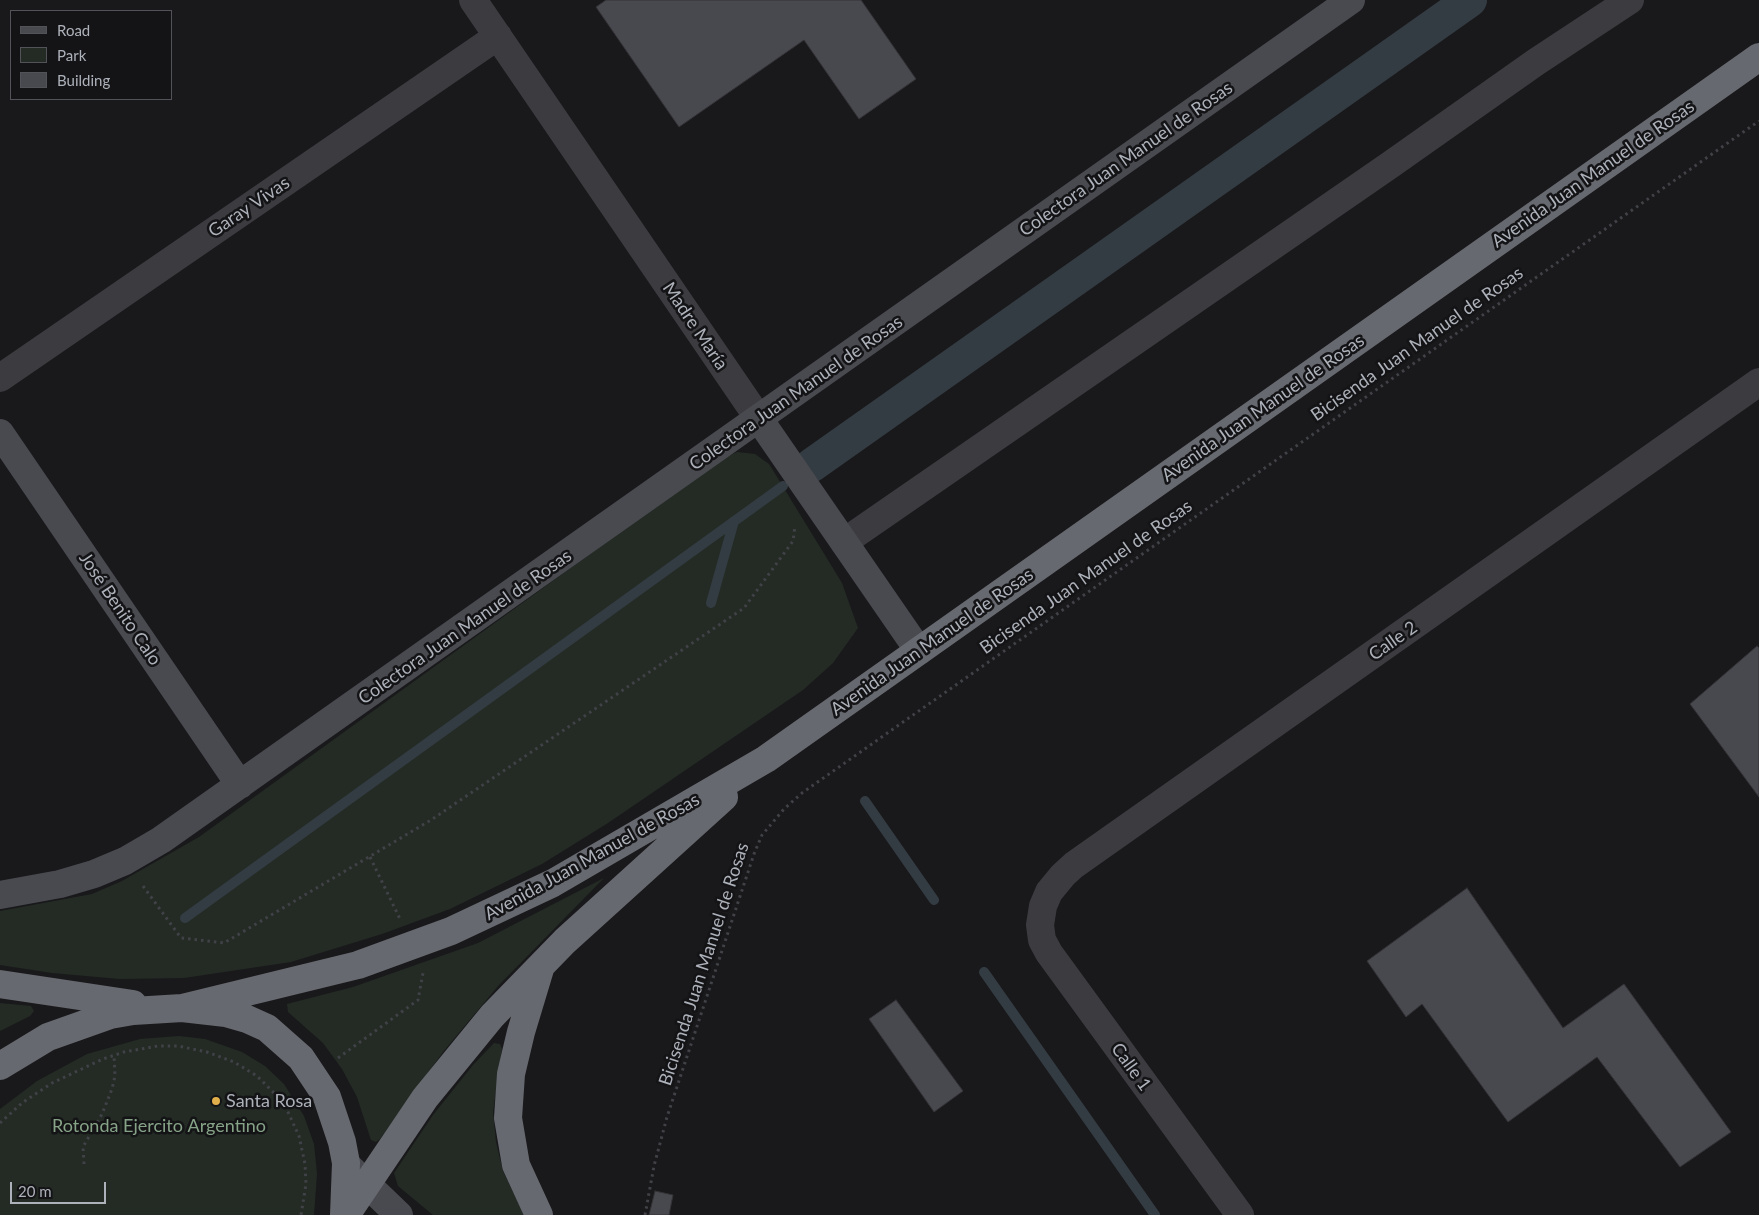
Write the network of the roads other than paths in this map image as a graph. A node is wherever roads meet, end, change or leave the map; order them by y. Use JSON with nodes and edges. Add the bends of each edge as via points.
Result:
{"nodes":[{"id":1,"x":473,"y":0,"type":"edge"},
{"id":2,"x":1351,"y":0,"type":"edge"},
{"id":3,"x":1630,"y":0,"type":"edge"},
{"id":4,"x":498,"y":36,"type":"junction"},
{"id":5,"x":1759,"y":57,"type":"edge"},
{"id":6,"x":0,"y":378,"type":"edge"},
{"id":7,"x":1759,"y":382,"type":"edge"},
{"id":8,"x":759,"y":419,"type":"junction"},
{"id":9,"x":0,"y":433,"type":"edge"},
{"id":10,"x":844,"y":542,"type":"junction"},
{"id":11,"x":919,"y":651,"type":"junction"},
{"id":12,"x":766,"y":759,"type":"junction"},
{"id":13,"x":240,"y":786,"type":"junction"},
{"id":14,"x":0,"y":895,"type":"edge"},
{"id":15,"x":1041,"y":912,"type":"joint"},
{"id":16,"x":541,"y":966,"type":"junction"},
{"id":17,"x":0,"y":984,"type":"edge"},
{"id":18,"x":171,"y":1008,"type":"junction"},
{"id":19,"x":0,"y":1066,"type":"edge"},
{"id":20,"x":346,"y":1164,"type":"junction"},
{"id":21,"x":367,"y":1184,"type":"junction"},
{"id":22,"x":345,"y":1215,"type":"edge"},
{"id":23,"x":399,"y":1215,"type":"edge"},
{"id":24,"x":539,"y":1215,"type":"edge"},
{"id":25,"x":1240,"y":1215,"type":"edge"}],
"edges":[{"from":1,"to":4,"type":"street","name":"Madre María"},
{"from":2,"to":8,"type":"street","name":"Colectora Juan Manuel de Rosas"},
{"from":3,"to":10,"type":"street"},
{"from":4,"to":6,"type":"street","name":"Garay Vivas"},
{"from":4,"to":8,"type":"street","name":"Madre María"},
{"from":5,"to":11,"type":"highway","name":"Avenida Juan Manuel de Rosas"},
{"from":7,"to":15,"type":"street","name":"Calle 2","via":[[1074,865],[1053,886]]},
{"from":8,"to":10,"type":"street","name":"Madre María"},
{"from":8,"to":13,"type":"street","name":"Colectora Juan Manuel de Rosas"},
{"from":9,"to":13,"type":"street","name":"José Benito Calo"},
{"from":10,"to":11,"type":"street","name":"Madre María"},
{"from":11,"to":12,"type":"highway","name":"Avenida Juan Manuel de Rosas"},
{"from":12,"to":16,"type":"highway","name":"Avenida Juan Manuel de Rosas"},
{"from":12,"to":18,"type":"highway","name":"Avenida Juan Manuel de Rosas","via":[[553,883],[451,931],[358,965]]},
{"from":13,"to":14,"type":"street","name":"Colectora Juan Manuel de Rosas","via":[[161,840],[110,868],[60,884]]},
{"from":15,"to":25,"type":"street","name":"Calle 1","via":[[1042,940],[1053,960]]},
{"from":16,"to":21,"type":"highway","name":"Avenida Juan Manuel de Rosas","via":[[492,1016],[447,1070]]},
{"from":16,"to":24,"type":"highway","via":[[511,1074],[508,1118],[516,1165]]},
{"from":17,"to":18,"type":"highway"},
{"from":18,"to":19,"type":"highway","via":[[118,1013],[82,1023],[48,1037]]},
{"from":18,"to":20,"type":"highway","via":[[226,1013],[247,1019],[267,1028],[286,1043],[315,1076],[327,1097]]},
{"from":20,"to":21,"type":"street"},
{"from":20,"to":22,"type":"highway"},
{"from":21,"to":22,"type":"highway","name":"Avenida Juan Manuel de Rosas"},
{"from":21,"to":23,"type":"street"}]}
